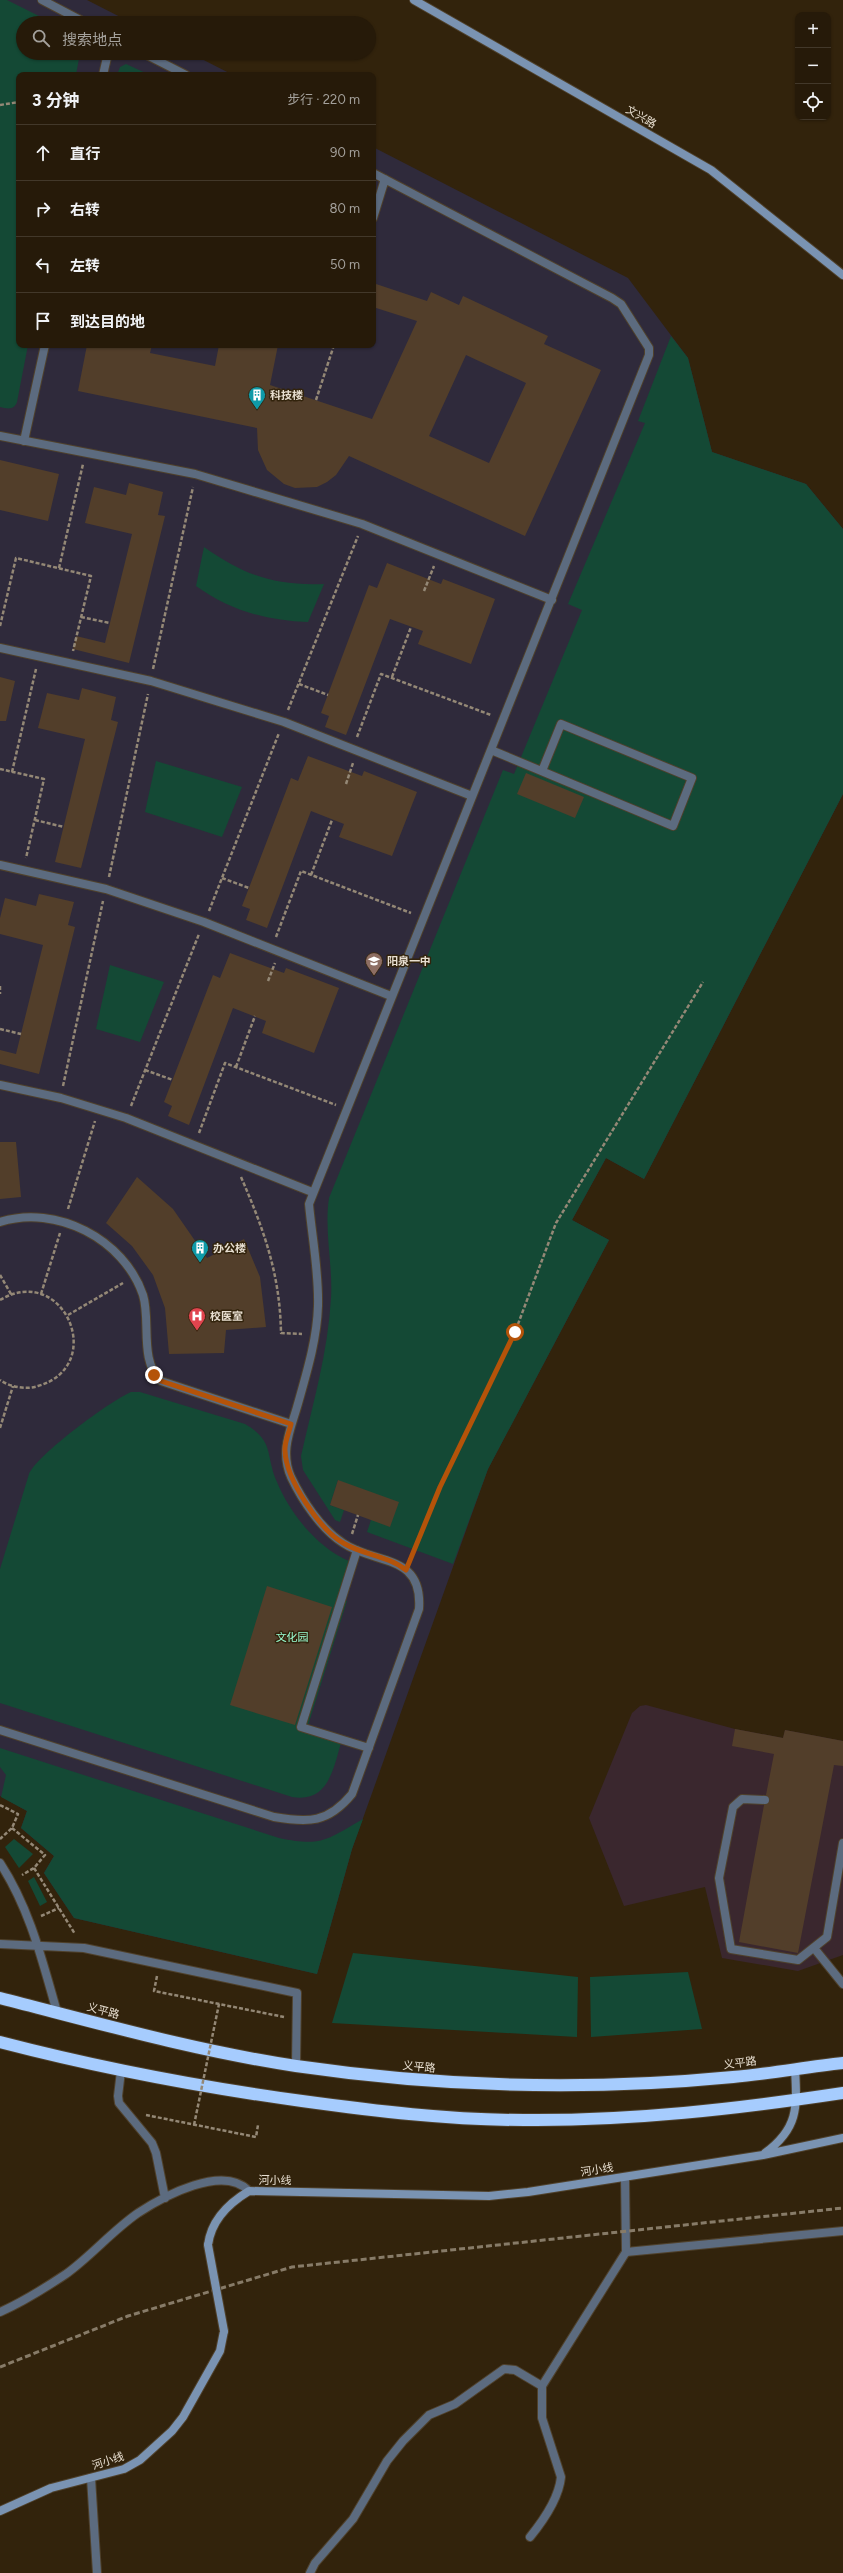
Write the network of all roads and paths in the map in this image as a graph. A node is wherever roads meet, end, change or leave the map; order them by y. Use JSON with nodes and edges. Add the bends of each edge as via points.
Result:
{"nodes":[{"id":1,"x":42,"y":0,"type":"edge"},
{"id":2,"x":414,"y":0,"type":"edge"},
{"id":3,"x":73,"y":16,"type":"edge"},
{"id":4,"x":106,"y":60,"type":"edge"},
{"id":5,"x":157,"y":60,"type":"edge"},
{"id":6,"x":104,"y":72,"type":"edge"},
{"id":7,"x":180,"y":72,"type":"edge"},
{"id":8,"x":16,"y":103,"type":"edge"},
{"id":9,"x":0,"y":106,"type":"edge"},
{"id":10,"x":376,"y":174,"type":"edge"},
{"id":11,"x":385,"y":179,"type":"junction"},
{"id":12,"x":376,"y":208,"type":"edge"},
{"id":13,"x":843,"y":275,"type":"edge"},
{"id":14,"x":44,"y":348,"type":"edge"},
{"id":15,"x":333,"y":348,"type":"edge"},
{"id":16,"x":316,"y":400,"type":"dead end"},
{"id":17,"x":0,"y":436,"type":"edge"},
{"id":18,"x":24,"y":441,"type":"junction"},
{"id":19,"x":86,"y":454,"type":"junction"},
{"id":20,"x":195,"y":474,"type":"junction"},
{"id":21,"x":362,"y":524,"type":"junction"},
{"id":22,"x":438,"y":554,"type":"junction"},
{"id":23,"x":59,"y":568,"type":"junction"},
{"id":24,"x":424,"y":591,"type":"dead end"},
{"id":25,"x":552,"y":600,"type":"junction"},
{"id":26,"x":82,"y":616,"type":"junction"},
{"id":27,"x":110,"y":623,"type":"dead end"},
{"id":28,"x":0,"y":626,"type":"edge"},
{"id":29,"x":411,"y":627,"type":"dead end"},
{"id":30,"x":0,"y":648,"type":"edge"},
{"id":31,"x":39,"y":657,"type":"junction"},
{"id":32,"x":71,"y":664,"type":"junction"},
{"id":33,"x":392,"y":677,"type":"junction"},
{"id":34,"x":151,"y":681,"type":"junction"},
{"id":35,"x":299,"y":684,"type":"junction"},
{"id":36,"x":328,"y":695,"type":"dead end"},
{"id":37,"x":503,"y":719,"type":"junction"},
{"id":38,"x":284,"y":722,"type":"junction"},
{"id":39,"x":355,"y":750,"type":"junction"},
{"id":40,"x":491,"y":750,"type":"junction"},
{"id":41,"x":0,"y":769,"type":"edge"},
{"id":42,"x":542,"y":771,"type":"junction"},
{"id":43,"x":12,"y":772,"type":"junction"},
{"id":44,"x":346,"y":784,"type":"dead end"},
{"id":45,"x":472,"y":796,"type":"junction"},
{"id":46,"x":35,"y":820,"type":"junction"},
{"id":47,"x":332,"y":820,"type":"dead end"},
{"id":48,"x":64,"y":827,"type":"dead end"},
{"id":49,"x":0,"y":866,"type":"edge"},
{"id":50,"x":23,"y":870,"type":"junction"},
{"id":51,"x":311,"y":875,"type":"junction"},
{"id":52,"x":222,"y":878,"type":"junction"},
{"id":53,"x":106,"y":888,"type":"junction"},
{"id":54,"x":249,"y":888,"type":"dead end"},
{"id":55,"x":423,"y":917,"type":"junction"},
{"id":56,"x":204,"y":922,"type":"junction"},
{"id":57,"x":275,"y":950,"type":"junction"},
{"id":58,"x":268,"y":981,"type":"dead end"},
{"id":59,"x":703,"y":982,"type":"dead end"},
{"id":60,"x":0,"y":986,"type":"edge"},
{"id":61,"x":0,"y":994,"type":"edge"},
{"id":62,"x":391,"y":996,"type":"junction"},
{"id":63,"x":255,"y":1016,"type":"dead end"},
{"id":64,"x":0,"y":1029,"type":"edge"},
{"id":65,"x":21,"y":1034,"type":"dead end"},
{"id":66,"x":236,"y":1067,"type":"junction"},
{"id":67,"x":145,"y":1070,"type":"junction"},
{"id":68,"x":173,"y":1080,"type":"dead end"},
{"id":69,"x":0,"y":1085,"type":"edge"},
{"id":70,"x":61,"y":1098,"type":"junction"},
{"id":71,"x":346,"y":1108,"type":"junction"},
{"id":72,"x":98,"y":1109,"type":"junction"},
{"id":73,"x":126,"y":1118,"type":"junction"},
{"id":74,"x":194,"y":1145,"type":"junction"},
{"id":75,"x":233,"y":1160,"type":"junction"},
{"id":76,"x":312,"y":1192,"type":"junction"},
{"id":77,"x":0,"y":1222,"type":"edge"},
{"id":78,"x":64,"y":1222,"type":"junction"},
{"id":79,"x":0,"y":1275,"type":"edge"},
{"id":80,"x":134,"y":1277,"type":"junction"},
{"id":81,"x":11,"y":1294,"type":"junction"},
{"id":82,"x":41,"y":1294,"type":"junction"},
{"id":83,"x":0,"y":1300,"type":"edge"},
{"id":84,"x":68,"y":1315,"type":"junction"},
{"id":85,"x":314,"y":1335,"type":"junction"},
{"id":86,"x":0,"y":1380,"type":"edge"},
{"id":87,"x":13,"y":1386,"type":"junction"},
{"id":88,"x":291,"y":1424,"type":"junction"},
{"id":89,"x":0,"y":1428,"type":"edge"},
{"id":90,"x":358,"y":1515,"type":"dead end"},
{"id":91,"x":347,"y":1546,"type":"junction"},
{"id":92,"x":357,"y":1550,"type":"junction"},
{"id":93,"x":406,"y":1570,"type":"junction"},
{"id":94,"x":0,"y":1730,"type":"edge"},
{"id":95,"x":369,"y":1748,"type":"junction"},
{"id":96,"x":765,"y":1800,"type":"dead end"},
{"id":97,"x":0,"y":1805,"type":"edge"},
{"id":98,"x":12,"y":1828,"type":"junction"},
{"id":99,"x":0,"y":1839,"type":"edge"},
{"id":100,"x":843,"y":1843,"type":"edge"},
{"id":101,"x":0,"y":1863,"type":"edge"},
{"id":102,"x":34,"y":1868,"type":"junction"},
{"id":103,"x":12,"y":1882,"type":"junction"},
{"id":104,"x":59,"y":1908,"type":"junction"},
{"id":105,"x":30,"y":1922,"type":"junction"},
{"id":106,"x":0,"y":1944,"type":"edge"},
{"id":107,"x":39,"y":1947,"type":"junction"},
{"id":108,"x":84,"y":1948,"type":"junction"},
{"id":109,"x":814,"y":1948,"type":"junction"},
{"id":110,"x":160,"y":1964,"type":"junction"},
{"id":111,"x":843,"y":1984,"type":"edge"},
{"id":112,"x":0,"y":1998,"type":"edge"},
{"id":113,"x":219,"y":2004,"type":"junction"},
{"id":114,"x":57,"y":2012,"type":"junction"},
{"id":115,"x":268,"y":2014,"type":"dead end"},
{"id":116,"x":0,"y":2042,"type":"edge"},
{"id":117,"x":843,"y":2062,"type":"edge"},
{"id":118,"x":296,"y":2066,"type":"junction"},
{"id":119,"x":795,"y":2068,"type":"junction"},
{"id":120,"x":121,"y":2071,"type":"junction"},
{"id":121,"x":843,"y":2093,"type":"edge"},
{"id":122,"x":797,"y":2100,"type":"junction"},
{"id":123,"x":144,"y":2114,"type":"dead end"},
{"id":124,"x":194,"y":2125,"type":"junction"},
{"id":125,"x":258,"y":2125,"type":"dead end"},
{"id":126,"x":843,"y":2138,"type":"edge"},
{"id":127,"x":763,"y":2154,"type":"junction"},
{"id":128,"x":625,"y":2177,"type":"junction"},
{"id":129,"x":249,"y":2191,"type":"junction"},
{"id":130,"x":165,"y":2198,"type":"junction"},
{"id":131,"x":843,"y":2231,"type":"edge"},
{"id":132,"x":626,"y":2252,"type":"junction"},
{"id":133,"x":0,"y":2312,"type":"edge"},
{"id":134,"x":542,"y":2386,"type":"junction"},
{"id":135,"x":92,"y":2478,"type":"junction"},
{"id":136,"x":0,"y":2511,"type":"edge"},
{"id":137,"x":530,"y":2537,"type":"dead end"},
{"id":138,"x":97,"y":2573,"type":"edge"},
{"id":139,"x":310,"y":2573,"type":"edge"}],
"edges":[{"from":1,"to":3,"type":"street"},
{"from":2,"to":13,"type":"street","name":"文兴路","via":[[710,170]]},
{"from":4,"to":6,"type":"street"},
{"from":5,"to":7,"type":"street"},
{"from":8,"to":9,"type":"path"},
{"from":10,"to":11,"type":"street"},
{"from":11,"to":12,"type":"street"},
{"from":11,"to":25,"type":"street","via":[[612,298],[621,304],[649,348],[648,361]]},
{"from":14,"to":18,"type":"street"},
{"from":15,"to":16,"type":"path"},
{"from":17,"to":18,"type":"street"},
{"from":18,"to":19,"type":"street"},
{"from":19,"to":20,"type":"street"},
{"from":19,"to":23,"type":"path"},
{"from":20,"to":21,"type":"street"},
{"from":20,"to":34,"type":"path"},
{"from":21,"to":22,"type":"street"},
{"from":21,"to":35,"type":"path"},
{"from":22,"to":24,"type":"path"},
{"from":22,"to":25,"type":"street"},
{"from":23,"to":26,"type":"path","via":[[91,576]]},
{"from":23,"to":28,"type":"path","via":[[16,558]]},
{"from":25,"to":37,"type":"street"},
{"from":26,"to":27,"type":"path"},
{"from":26,"to":32,"type":"path"},
{"from":29,"to":33,"type":"path"},
{"from":30,"to":31,"type":"street"},
{"from":31,"to":32,"type":"street"},
{"from":31,"to":43,"type":"path"},
{"from":32,"to":34,"type":"street"},
{"from":33,"to":37,"type":"path"},
{"from":33,"to":39,"type":"path","via":[[382,674]]},
{"from":34,"to":38,"type":"street"},
{"from":34,"to":53,"type":"path"},
{"from":35,"to":36,"type":"path"},
{"from":35,"to":38,"type":"path"},
{"from":37,"to":40,"type":"street"},
{"from":38,"to":39,"type":"street"},
{"from":38,"to":52,"type":"path"},
{"from":39,"to":44,"type":"path"},
{"from":39,"to":45,"type":"street"},
{"from":40,"to":42,"type":"street"},
{"from":40,"to":45,"type":"street"},
{"from":41,"to":43,"type":"path"},
{"from":42,"to":42,"type":"street","via":[[673,826],[692,778],[562,724]]},
{"from":43,"to":46,"type":"path","via":[[44,779]]},
{"from":45,"to":55,"type":"street"},
{"from":46,"to":48,"type":"path"},
{"from":46,"to":50,"type":"path"},
{"from":47,"to":51,"type":"path"},
{"from":49,"to":50,"type":"street"},
{"from":50,"to":53,"type":"street"},
{"from":51,"to":55,"type":"path"},
{"from":51,"to":57,"type":"path","via":[[301,871]]},
{"from":52,"to":54,"type":"path"},
{"from":52,"to":56,"type":"path"},
{"from":53,"to":56,"type":"street"},
{"from":53,"to":70,"type":"path"},
{"from":55,"to":62,"type":"street"},
{"from":56,"to":57,"type":"street"},
{"from":56,"to":67,"type":"path"},
{"from":57,"to":58,"type":"path"},
{"from":57,"to":62,"type":"street"},
{"from":59,"to":93,"type":"path","via":[[556,1223],[515,1332],[440,1487]]},
{"from":60,"to":61,"type":"path"},
{"from":62,"to":71,"type":"street"},
{"from":63,"to":66,"type":"path"},
{"from":64,"to":65,"type":"path"},
{"from":66,"to":71,"type":"path"},
{"from":66,"to":74,"type":"path","via":[[225,1063]]},
{"from":67,"to":68,"type":"path"},
{"from":67,"to":73,"type":"path"},
{"from":69,"to":70,"type":"street"},
{"from":70,"to":72,"type":"street"},
{"from":71,"to":76,"type":"street"},
{"from":72,"to":73,"type":"street"},
{"from":72,"to":78,"type":"path"},
{"from":73,"to":74,"type":"street"},
{"from":74,"to":75,"type":"street"},
{"from":75,"to":76,"type":"street"},
{"from":75,"to":85,"type":"path","via":[[268,1249],[281,1299],[281,1332]]},
{"from":76,"to":85,"type":"street","via":[[308,1204],[318,1291]]},
{"from":77,"to":78,"type":"street","via":[[30,1217]]},
{"from":78,"to":80,"type":"street","via":[[89,1232],[107,1244]]},
{"from":78,"to":82,"type":"path"},
{"from":79,"to":81,"type":"path"},
{"from":80,"to":84,"type":"path"},
{"from":80,"to":88,"type":"street","via":[[145,1306],[149,1362],[154,1375],[161,1381]]},
{"from":81,"to":82,"type":"path"},
{"from":81,"to":83,"type":"path"},
{"from":82,"to":84,"type":"path","via":[[52,1299]]},
{"from":84,"to":87,"type":"path","via":[[74,1348],[64,1369],[57,1377],[42,1385],[25,1388]]},
{"from":85,"to":88,"type":"street"},
{"from":86,"to":87,"type":"path"},
{"from":87,"to":89,"type":"path"},
{"from":88,"to":91,"type":"street","via":[[284,1449],[290,1475],[312,1512]]},
{"from":90,"to":91,"type":"path"},
{"from":91,"to":92,"type":"street"},
{"from":92,"to":93,"type":"street","via":[[393,1562]]},
{"from":92,"to":95,"type":"street","via":[[301,1727]]},
{"from":93,"to":95,"type":"street","via":[[418,1586],[419,1609]]},
{"from":94,"to":95,"type":"street","via":[[274,1817],[294,1821],[311,1821],[326,1817],[344,1804],[352,1794]]},
{"from":96,"to":109,"type":"street","via":[[742,1799],[733,1807],[720,1878],[731,1949],[798,1960]]},
{"from":97,"to":98,"type":"path","via":[[18,1814]]},
{"from":98,"to":99,"type":"path"},
{"from":98,"to":102,"type":"path","via":[[45,1855]]},
{"from":100,"to":109,"type":"street","via":[[827,1937]]},
{"from":101,"to":103,"type":"street"},
{"from":102,"to":103,"type":"path"},
{"from":102,"to":104,"type":"path"},
{"from":103,"to":105,"type":"street"},
{"from":104,"to":105,"type":"path"},
{"from":104,"to":108,"type":"path"},
{"from":105,"to":107,"type":"street"},
{"from":106,"to":107,"type":"street"},
{"from":107,"to":108,"type":"street"},
{"from":107,"to":114,"type":"street"},
{"from":108,"to":110,"type":"street"},
{"from":109,"to":111,"type":"street"},
{"from":110,"to":113,"type":"path","via":[[154,1990]]},
{"from":110,"to":118,"type":"street","via":[[297,1993]]},
{"from":112,"to":114,"type":"highway","name":"义平路"},
{"from":113,"to":115,"type":"path"},
{"from":113,"to":124,"type":"path","bridge":true},
{"from":114,"to":118,"type":"highway","name":"义平路","via":[[179,2044]]},
{"from":116,"to":120,"type":"highway"},
{"from":117,"to":119,"type":"highway","name":"义平路"},
{"from":118,"to":119,"type":"highway","name":"义平路","via":[[459,2084],[531,2085],[685,2081]]},
{"from":119,"to":122,"type":"street","name":"河小线"},
{"from":120,"to":122,"type":"highway","via":[[237,2093],[374,2111],[508,2120],[664,2116]]},
{"from":120,"to":130,"type":"street","via":[[119,2103],[152,2143]]},
{"from":121,"to":122,"type":"highway"},
{"from":122,"to":127,"type":"street","name":"河小线","via":[[790,2127],[777,2144]]},
{"from":123,"to":124,"type":"path"},
{"from":124,"to":125,"type":"path","via":[[256,2138]]},
{"from":126,"to":127,"type":"street","name":"河小线"},
{"from":127,"to":128,"type":"street","name":"河小线"},
{"from":128,"to":129,"type":"street","name":"河小线","via":[[528,2192],[472,2197],[379,2192]]},
{"from":128,"to":132,"type":"street"},
{"from":129,"to":130,"type":"street","via":[[238,2182],[205,2182]]},
{"from":129,"to":135,"type":"street","name":"河小线","bridge":true,"via":[[218,2218],[212,2228],[208,2245],[224,2331],[220,2351],[197,2395],[172,2431],[140,2460],[124,2469]]},
{"from":130,"to":133,"type":"street","via":[[138,2213],[66,2274]]},
{"from":131,"to":132,"type":"street"},
{"from":132,"to":134,"type":"street"},
{"from":134,"to":137,"type":"street","via":[[542,2418],[561,2477],[554,2498]]},
{"from":134,"to":139,"type":"street","via":[[515,2370],[504,2369],[455,2404],[429,2415],[387,2461],[353,2519],[315,2563]]},
{"from":135,"to":136,"type":"street","name":"河小线","via":[[51,2488]]},
{"from":135,"to":138,"type":"street"}]}
